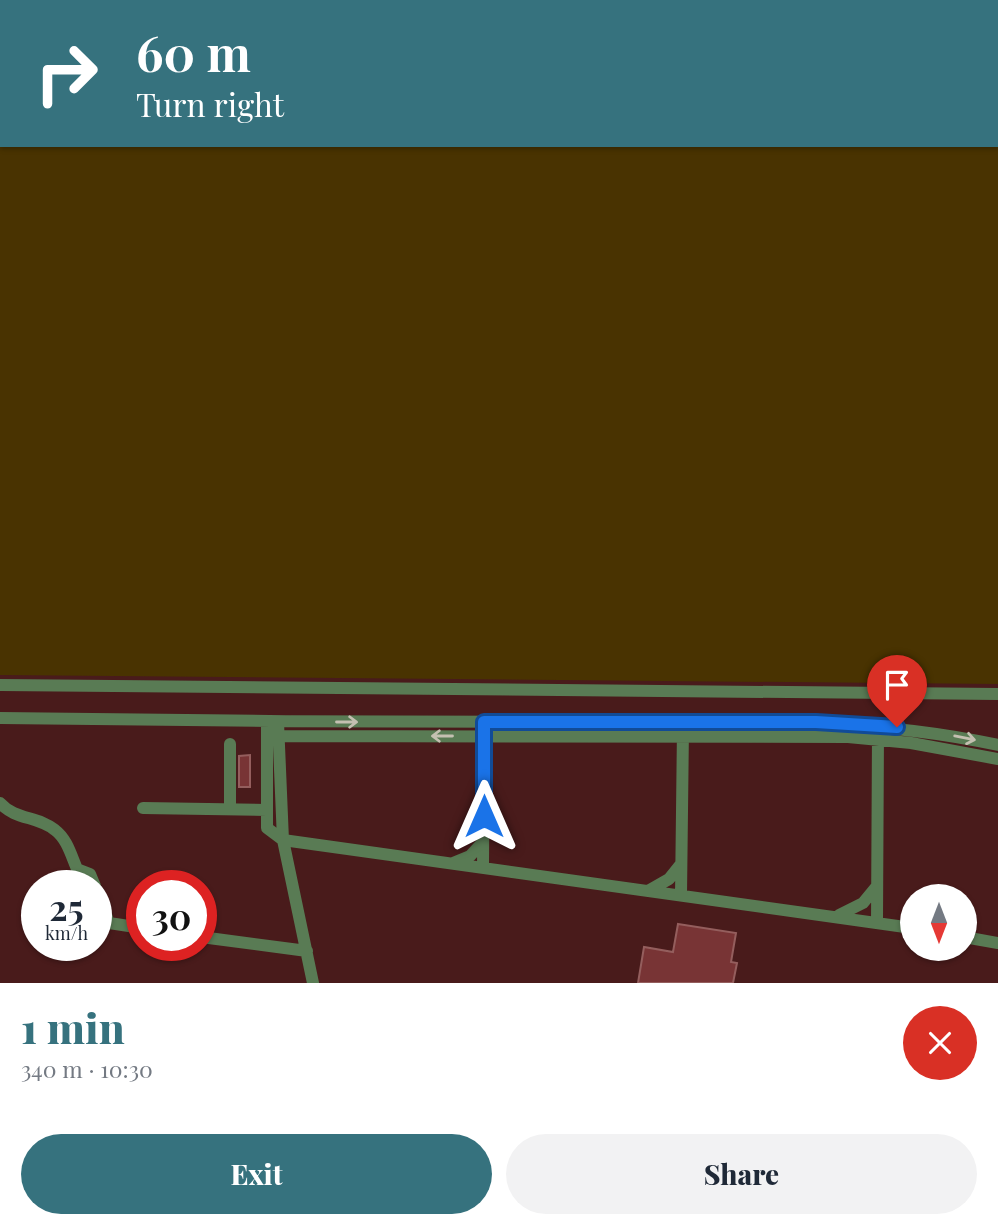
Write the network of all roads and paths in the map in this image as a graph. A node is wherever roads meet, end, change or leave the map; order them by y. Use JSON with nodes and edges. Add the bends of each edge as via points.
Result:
{"nodes":[{"id":1,"x":0,"y":685,"type":"edge"},
{"id":2,"x":998,"y":694,"type":"edge"},
{"id":3,"x":0,"y":718,"type":"edge"},
{"id":4,"x":273,"y":722,"type":"junction"},
{"id":5,"x":484,"y":722,"type":"junction"},
{"id":6,"x":683,"y":722,"type":"junction"},
{"id":7,"x":878,"y":725,"type":"junction"},
{"id":8,"x":279,"y":736,"type":"junction"},
{"id":9,"x":484,"y":736,"type":"junction"},
{"id":10,"x":683,"y":736,"type":"junction"},
{"id":11,"x":878,"y":739,"type":"junction"},
{"id":12,"x":230,"y":744,"type":"dead end"},
{"id":13,"x":998,"y":745,"type":"edge"},
{"id":14,"x":998,"y":759,"type":"edge"},
{"id":15,"x":0,"y":803,"type":"edge"},
{"id":16,"x":143,"y":808,"type":"dead end"},
{"id":17,"x":230,"y":809,"type":"junction"},
{"id":18,"x":267,"y":810,"type":"junction"},
{"id":19,"x":283,"y":840,"type":"junction"},
{"id":20,"x":483,"y":842,"type":"junction"},
{"id":21,"x":450,"y":863,"type":"junction"},
{"id":22,"x":682,"y":863,"type":"junction"},
{"id":23,"x":483,"y":868,"type":"junction"},
{"id":24,"x":80,"y":870,"type":"edge"},
{"id":25,"x":877,"y":886,"type":"junction"},
{"id":26,"x":648,"y":891,"type":"junction"},
{"id":27,"x":681,"y":895,"type":"junction"},
{"id":28,"x":836,"y":916,"type":"junction"},
{"id":29,"x":877,"y":922,"type":"junction"},
{"id":30,"x":900,"y":926,"type":"edge"},
{"id":31,"x":217,"y":939,"type":"edge"},
{"id":32,"x":977,"y":939,"type":"edge"},
{"id":33,"x":998,"y":943,"type":"edge"},
{"id":34,"x":307,"y":951,"type":"junction"},
{"id":35,"x":313,"y":983,"type":"edge"}],
"edges":[{"from":1,"to":2,"type":"street"},
{"from":3,"to":4,"type":"street"},
{"from":4,"to":5,"type":"street","one_way":true},
{"from":4,"to":8,"type":"street"},
{"from":4,"to":18,"type":"street"},
{"from":5,"to":6,"type":"street"},
{"from":5,"to":9,"type":"street"},
{"from":6,"to":7,"type":"street"},
{"from":6,"to":10,"type":"street"},
{"from":7,"to":11,"type":"street"},
{"from":7,"to":13,"type":"street","one_way":true},
{"from":9,"to":8,"type":"street","one_way":true},
{"from":8,"to":19,"type":"street"},
{"from":9,"to":10,"type":"street"},
{"from":9,"to":20,"type":"street"},
{"from":10,"to":11,"type":"street"},
{"from":10,"to":22,"type":"street"},
{"from":11,"to":14,"type":"street"},
{"from":11,"to":25,"type":"street"},
{"from":12,"to":17,"type":"street"},
{"from":15,"to":24,"type":"street","via":[[17,816],[54,829]]},
{"from":16,"to":17,"type":"street"},
{"from":17,"to":18,"type":"street"},
{"from":18,"to":19,"type":"street","via":[[267,828]]},
{"from":19,"to":21,"type":"street"},
{"from":19,"to":34,"type":"street"},
{"from":20,"to":21,"type":"street","via":[[470,856]]},
{"from":20,"to":23,"type":"street"},
{"from":21,"to":23,"type":"street"},
{"from":22,"to":26,"type":"street","via":[[669,879]]},
{"from":22,"to":27,"type":"street"},
{"from":23,"to":26,"type":"street"},
{"from":25,"to":28,"type":"street","via":[[863,903]]},
{"from":25,"to":29,"type":"street"},
{"from":26,"to":27,"type":"street"},
{"from":27,"to":28,"type":"street"},
{"from":28,"to":29,"type":"street"},
{"from":29,"to":30,"type":"street"},
{"from":31,"to":34,"type":"street"},
{"from":32,"to":33,"type":"street"},
{"from":34,"to":35,"type":"street"}]}
